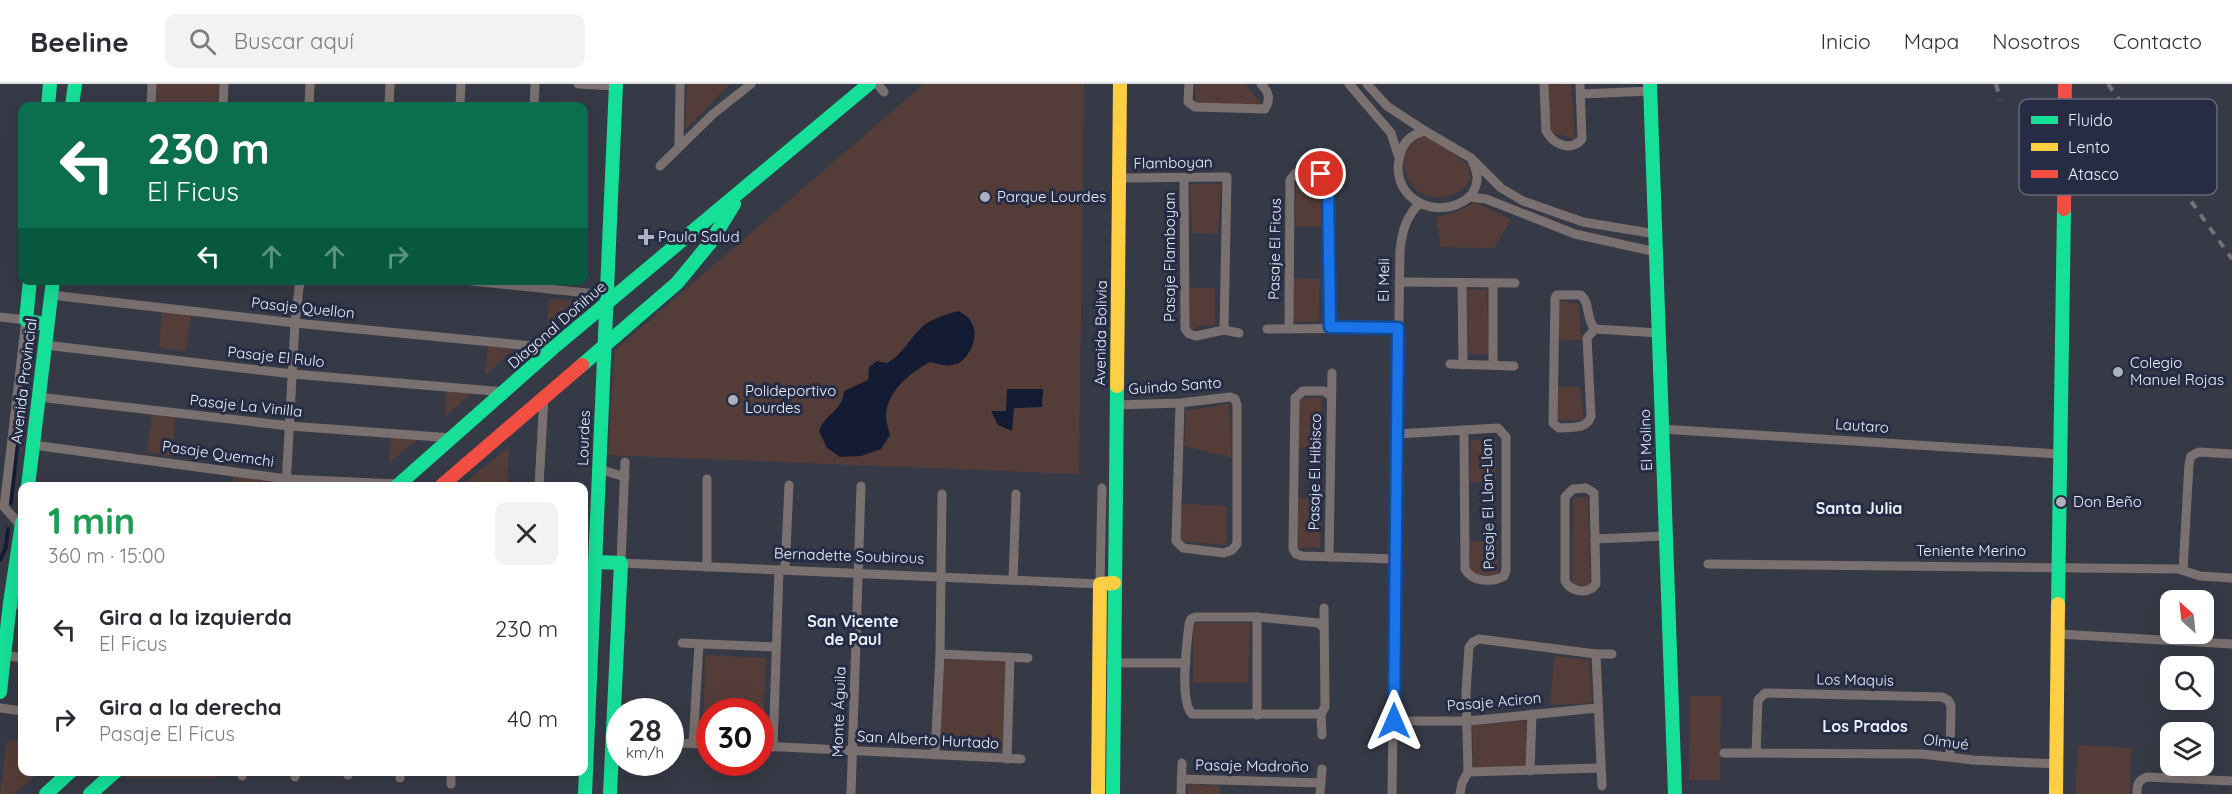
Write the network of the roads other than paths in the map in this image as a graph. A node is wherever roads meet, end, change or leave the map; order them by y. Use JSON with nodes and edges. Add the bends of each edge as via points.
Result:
{"nodes":[{"id":1,"x":50,"y":84,"type":"edge"},
{"id":2,"x":75,"y":84,"type":"edge"},
{"id":3,"x":152,"y":84,"type":"edge"},
{"id":4,"x":224,"y":84,"type":"edge"},
{"id":5,"x":310,"y":84,"type":"edge"},
{"id":6,"x":390,"y":84,"type":"edge"},
{"id":7,"x":461,"y":84,"type":"edge"},
{"id":8,"x":535,"y":84,"type":"edge"},
{"id":9,"x":578,"y":84,"type":"edge"},
{"id":10,"x":680,"y":84,"type":"edge"},
{"id":11,"x":751,"y":84,"type":"edge"},
{"id":12,"x":869,"y":84,"type":"edge"},
{"id":13,"x":877,"y":84,"type":"edge"},
{"id":14,"x":1120,"y":84,"type":"edge"},
{"id":15,"x":1189,"y":84,"type":"edge"},
{"id":16,"x":1261,"y":84,"type":"edge"},
{"id":17,"x":1349,"y":84,"type":"edge"},
{"id":18,"x":1367,"y":84,"type":"edge"},
{"id":19,"x":1544,"y":84,"type":"edge"},
{"id":20,"x":2065,"y":84,"type":"edge"},
{"id":21,"x":616,"y":85,"type":"edge"},
{"id":22,"x":1651,"y":87,"type":"edge"},
{"id":23,"x":1580,"y":89,"type":"edge"},
{"id":24,"x":884,"y":92,"type":"dead end"},
{"id":25,"x":2065,"y":99,"type":"edge"},
{"id":26,"x":48,"y":102,"type":"edge"},
{"id":27,"x":73,"y":102,"type":"edge"},
{"id":28,"x":151,"y":102,"type":"edge"},
{"id":29,"x":223,"y":102,"type":"edge"},
{"id":30,"x":309,"y":102,"type":"edge"},
{"id":31,"x":389,"y":102,"type":"edge"},
{"id":32,"x":460,"y":102,"type":"edge"},
{"id":33,"x":534,"y":102,"type":"edge"},
{"id":34,"x":1425,"y":130,"type":"junction"},
{"id":35,"x":679,"y":147,"type":"junction"},
{"id":36,"x":1399,"y":158,"type":"junction"},
{"id":37,"x":1471,"y":158,"type":"junction"},
{"id":38,"x":660,"y":166,"type":"dead end"},
{"id":39,"x":1184,"y":177,"type":"junction"},
{"id":40,"x":1120,"y":178,"type":"junction"},
{"id":41,"x":741,"y":193,"type":"junction"},
{"id":42,"x":2065,"y":195,"type":"edge"},
{"id":43,"x":1470,"y":197,"type":"junction"},
{"id":44,"x":1420,"y":204,"type":"junction"},
{"id":45,"x":1656,"y":234,"type":"junction"},
{"id":46,"x":1656,"y":252,"type":"junction"},
{"id":47,"x":1399,"y":282,"type":"junction"},
{"id":48,"x":1493,"y":283,"type":"junction"},
{"id":49,"x":1515,"y":283,"type":"dead end"},
{"id":50,"x":1462,"y":284,"type":"junction"},
{"id":51,"x":30,"y":285,"type":"edge"},
{"id":52,"x":52,"y":285,"type":"edge"},
{"id":53,"x":299,"y":285,"type":"edge"},
{"id":54,"x":499,"y":285,"type":"edge"},
{"id":55,"x":51,"y":295,"type":"junction"},
{"id":56,"x":606,"y":300,"type":"junction"},
{"id":57,"x":0,"y":317,"type":"edge"},
{"id":58,"x":27,"y":320,"type":"junction"},
{"id":59,"x":295,"y":323,"type":"junction"},
{"id":60,"x":47,"y":325,"type":"junction"},
{"id":61,"x":1330,"y":327,"type":"junction"},
{"id":62,"x":1398,"y":328,"type":"junction"},
{"id":63,"x":1267,"y":329,"type":"dead end"},
{"id":64,"x":1289,"y":329,"type":"junction"},
{"id":65,"x":1595,"y":329,"type":"junction"},
{"id":66,"x":1224,"y":330,"type":"junction"},
{"id":67,"x":1239,"y":333,"type":"dead end"},
{"id":68,"x":1659,"y":333,"type":"junction"},
{"id":69,"x":45,"y":345,"type":"junction"},
{"id":70,"x":604,"y":346,"type":"junction"},
{"id":71,"x":553,"y":348,"type":"junction"},
{"id":72,"x":1450,"y":364,"type":"dead end"},
{"id":73,"x":1463,"y":365,"type":"junction"},
{"id":74,"x":1493,"y":365,"type":"junction"},
{"id":75,"x":1514,"y":366,"type":"dead end"},
{"id":76,"x":292,"y":374,"type":"junction"},
{"id":77,"x":1332,"y":374,"type":"dead end"},
{"id":78,"x":505,"y":392,"type":"junction"},
{"id":79,"x":544,"y":396,"type":"junction"},
{"id":80,"x":1331,"y":396,"type":"junction"},
{"id":81,"x":38,"y":397,"type":"junction"},
{"id":82,"x":1180,"y":404,"type":"junction"},
{"id":83,"x":1117,"y":405,"type":"junction"},
{"id":84,"x":290,"y":426,"type":"junction"},
{"id":85,"x":1662,"y":429,"type":"junction"},
{"id":86,"x":1464,"y":430,"type":"junction"},
{"id":87,"x":1397,"y":434,"type":"junction"},
{"id":88,"x":452,"y":438,"type":"junction"},
{"id":89,"x":33,"y":445,"type":"junction"},
{"id":90,"x":2232,"y":453,"type":"edge"},
{"id":91,"x":2059,"y":454,"type":"junction"},
{"id":92,"x":625,"y":462,"type":"dead end"},
{"id":93,"x":600,"y":469,"type":"junction"},
{"id":94,"x":625,"y":477,"type":"junction"},
{"id":95,"x":707,"y":479,"type":"dead end"},
{"id":96,"x":28,"y":482,"type":"edge"},
{"id":97,"x":287,"y":482,"type":"edge"},
{"id":98,"x":401,"y":482,"type":"edge"},
{"id":99,"x":446,"y":482,"type":"edge"},
{"id":100,"x":539,"y":482,"type":"edge"},
{"id":101,"x":789,"y":484,"type":"dead end"},
{"id":102,"x":861,"y":486,"type":"dead end"},
{"id":103,"x":1102,"y":488,"type":"dead end"},
{"id":104,"x":942,"y":494,"type":"dead end"},
{"id":105,"x":1016,"y":494,"type":"dead end"},
{"id":106,"x":18,"y":521,"type":"edge"},
{"id":107,"x":1666,"y":536,"type":"junction"},
{"id":108,"x":1595,"y":539,"type":"junction"},
{"id":109,"x":1329,"y":557,"type":"junction"},
{"id":110,"x":1395,"y":559,"type":"junction"},
{"id":111,"x":596,"y":562,"type":"junction"},
{"id":112,"x":621,"y":563,"type":"junction"},
{"id":113,"x":1708,"y":564,"type":"dead end"},
{"id":114,"x":706,"y":567,"type":"junction"},
{"id":115,"x":2058,"y":567,"type":"junction"},
{"id":116,"x":782,"y":570,"type":"junction"},
{"id":117,"x":2183,"y":570,"type":"junction"},
{"id":118,"x":859,"y":574,"type":"junction"},
{"id":119,"x":941,"y":576,"type":"junction"},
{"id":120,"x":2232,"y":578,"type":"edge"},
{"id":121,"x":1013,"y":580,"type":"junction"},
{"id":122,"x":1107,"y":583,"type":"junction"},
{"id":123,"x":18,"y":584,"type":"edge"},
{"id":124,"x":16,"y":604,"type":"edge"},
{"id":125,"x":1324,"y":608,"type":"dead end"},
{"id":126,"x":1257,"y":617,"type":"junction"},
{"id":127,"x":1323,"y":627,"type":"junction"},
{"id":128,"x":2058,"y":634,"type":"junction"},
{"id":129,"x":682,"y":643,"type":"dead end"},
{"id":130,"x":699,"y":644,"type":"junction"},
{"id":131,"x":2232,"y":644,"type":"edge"},
{"id":132,"x":776,"y":648,"type":"junction"},
{"id":133,"x":940,"y":654,"type":"junction"},
{"id":134,"x":1596,"y":654,"type":"junction"},
{"id":135,"x":1612,"y":654,"type":"dead end"},
{"id":136,"x":4,"y":655,"type":"junction"},
{"id":137,"x":18,"y":657,"type":"edge"},
{"id":138,"x":1010,"y":657,"type":"junction"},
{"id":139,"x":1028,"y":658,"type":"dead end"},
{"id":140,"x":1106,"y":663,"type":"junction"},
{"id":141,"x":1186,"y":663,"type":"junction"},
{"id":142,"x":588,"y":668,"type":"edge"},
{"id":143,"x":0,"y":692,"type":"edge"},
{"id":144,"x":0,"y":708,"type":"edge"},
{"id":145,"x":1598,"y":708,"type":"junction"},
{"id":146,"x":18,"y":710,"type":"edge"},
{"id":147,"x":774,"y":714,"type":"edge"},
{"id":148,"x":1321,"y":714,"type":"junction"},
{"id":149,"x":1532,"y":714,"type":"junction"},
{"id":150,"x":1257,"y":715,"type":"junction"},
{"id":151,"x":1394,"y":721,"type":"junction"},
{"id":152,"x":1468,"y":721,"type":"junction"},
{"id":153,"x":1322,"y":735,"type":"dead end"},
{"id":154,"x":684,"y":744,"type":"edge"},
{"id":155,"x":693,"y":744,"type":"joint"},
{"id":156,"x":774,"y":747,"type":"edge"},
{"id":157,"x":852,"y":751,"type":"junction"},
{"id":158,"x":1724,"y":753,"type":"dead end"},
{"id":159,"x":1756,"y":753,"type":"junction"},
{"id":160,"x":935,"y":755,"type":"junction"},
{"id":161,"x":1950,"y":757,"type":"junction"},
{"id":162,"x":1007,"y":759,"type":"junction"},
{"id":163,"x":1021,"y":759,"type":"dead end"},
{"id":164,"x":1182,"y":763,"type":"dead end"},
{"id":165,"x":2057,"y":764,"type":"junction"},
{"id":166,"x":1600,"y":768,"type":"junction"},
{"id":167,"x":1322,"y":769,"type":"dead end"},
{"id":168,"x":1530,"y":771,"type":"junction"},
{"id":169,"x":1468,"y":772,"type":"junction"},
{"id":170,"x":66,"y":776,"type":"edge"},
{"id":171,"x":110,"y":776,"type":"edge"},
{"id":172,"x":451,"y":776,"type":"edge"},
{"id":173,"x":585,"y":776,"type":"edge"},
{"id":174,"x":1181,"y":780,"type":"junction"},
{"id":175,"x":2232,"y":781,"type":"edge"},
{"id":176,"x":1321,"y":783,"type":"junction"},
{"id":177,"x":451,"y":784,"type":"dead end"},
{"id":178,"x":1602,"y":786,"type":"dead end"},
{"id":179,"x":46,"y":794,"type":"edge"},
{"id":180,"x":90,"y":794,"type":"edge"},
{"id":181,"x":585,"y":794,"type":"edge"},
{"id":182,"x":610,"y":794,"type":"edge"},
{"id":183,"x":851,"y":794,"type":"edge"},
{"id":184,"x":1098,"y":794,"type":"edge"},
{"id":185,"x":1113,"y":794,"type":"edge"},
{"id":186,"x":1181,"y":794,"type":"edge"},
{"id":187,"x":1320,"y":794,"type":"edge"},
{"id":188,"x":1392,"y":794,"type":"edge"},
{"id":189,"x":1460,"y":794,"type":"edge"},
{"id":190,"x":1675,"y":794,"type":"edge"},
{"id":191,"x":2056,"y":794,"type":"edge"},
{"id":192,"x":2137,"y":794,"type":"edge"}],
"edges":[{"from":1,"to":26,"type":"street"},
{"from":2,"to":27,"type":"street"},
{"from":3,"to":28,"type":"street"},
{"from":4,"to":29,"type":"street"},
{"from":5,"to":30,"type":"street"},
{"from":6,"to":31,"type":"street"},
{"from":7,"to":32,"type":"street"},
{"from":8,"to":33,"type":"street"},
{"from":9,"to":21,"type":"street"},
{"from":10,"to":35,"type":"street"},
{"from":11,"to":35,"type":"street"},
{"from":12,"to":41,"type":"street","name":"Diagonal Doñihue"},
{"from":13,"to":24,"type":"street"},
{"from":14,"to":40,"type":"street","name":"Avenida Bolivia"},
{"from":15,"to":16,"type":"street","via":[[1188,102],[1195,107],[1265,109],[1269,97]]},
{"from":17,"to":36,"type":"street","via":[[1391,133]]},
{"from":18,"to":34,"type":"street","via":[[1387,106]]},
{"from":19,"to":23,"type":"street","via":[[1546,131],[1557,143],[1570,147],[1582,139]]},
{"from":20,"to":25,"type":"street"},
{"from":21,"to":56,"type":"street","name":"Lourdes"},
{"from":22,"to":23,"type":"street"},
{"from":22,"to":45,"type":"street","name":"El Molino"},
{"from":34,"to":36,"type":"street","via":[[1406,142]]},
{"from":34,"to":37,"type":"street"},
{"from":35,"to":38,"type":"street"},
{"from":36,"to":44,"type":"street","via":[[1397,167],[1403,184]]},
{"from":37,"to":43,"type":"street","via":[[1477,182]]},
{"from":37,"to":45,"type":"street","via":[[1501,188],[1523,201],[1583,222]]},
{"from":39,"to":40,"type":"street","name":"Flamboyan"},
{"from":39,"to":66,"type":"street","name":"Pasaje Flamboyan","via":[[1185,329],[1196,336]]},
{"from":39,"to":66,"type":"street","name":"Flamboyan","via":[[1227,177]]},
{"from":40,"to":83,"type":"street","name":"Avenida Bolivia"},
{"from":41,"to":56,"type":"street","name":"Diagonal Doñihue"},
{"from":41,"to":70,"type":"street","name":"Diagonal Doñihue","via":[[710,243],[677,283]]},
{"from":42,"to":91,"type":"street"},
{"from":43,"to":44,"type":"street","via":[[1446,209]]},
{"from":43,"to":46,"type":"street","via":[[1486,199],[1575,234]]},
{"from":44,"to":47,"type":"street","name":"El Meli","via":[[1402,233]]},
{"from":45,"to":46,"type":"street","name":"El Molino"},
{"from":46,"to":68,"type":"street","name":"El Molino"},
{"from":47,"to":50,"type":"street"},
{"from":47,"to":62,"type":"street","name":"El Meli"},
{"from":48,"to":49,"type":"street"},
{"from":48,"to":50,"type":"street"},
{"from":48,"to":74,"type":"street"},
{"from":50,"to":73,"type":"street"},
{"from":51,"to":58,"type":"street","name":"Avenida Provincial"},
{"from":52,"to":55,"type":"street","name":"Avenida Provincial"},
{"from":53,"to":59,"type":"street"},
{"from":54,"to":56,"type":"street"},
{"from":55,"to":59,"type":"street","name":"Pasaje Quellon"},
{"from":55,"to":60,"type":"street","name":"Avenida Provincial"},
{"from":56,"to":70,"type":"street","name":"Lourdes"},
{"from":56,"to":71,"type":"street","name":"Diagonal Doñihue"},
{"from":57,"to":58,"type":"street"},
{"from":58,"to":60,"type":"street"},
{"from":58,"to":106,"type":"street","name":"Avenida Provincial","via":[[4,507]]},
{"from":59,"to":71,"type":"street","name":"Pasaje Quellon"},
{"from":59,"to":76,"type":"street"},
{"from":60,"to":69,"type":"street","name":"Avenida Provincial"},
{"from":61,"to":62,"type":"street"},
{"from":61,"to":64,"type":"street"},
{"from":61,"to":64,"type":"street","name":"Pasaje El Ficus","via":[[1328,180],[1321,174],[1296,173],[1290,180]]},
{"from":62,"to":87,"type":"street","name":"El Meli"},
{"from":63,"to":64,"type":"street"},
{"from":65,"to":65,"type":"street","via":[[1588,319],[1584,298],[1557,295],[1552,423],[1559,428],[1589,423],[1587,338]]},
{"from":65,"to":68,"type":"street"},
{"from":66,"to":67,"type":"street","name":"Pasaje Flamboyan"},
{"from":68,"to":85,"type":"street","name":"El Molino"},
{"from":69,"to":76,"type":"street","name":"Pasaje El Rulo"},
{"from":69,"to":81,"type":"street","name":"Avenida Provincial"},
{"from":70,"to":79,"type":"street","name":"Diagonal Doñihue"},
{"from":70,"to":93,"type":"street","name":"Lourdes"},
{"from":71,"to":78,"type":"street","name":"Diagonal Doñihue"},
{"from":72,"to":73,"type":"street"},
{"from":73,"to":74,"type":"street"},
{"from":74,"to":75,"type":"street"},
{"from":76,"to":78,"type":"street","name":"Pasaje El Rulo"},
{"from":76,"to":84,"type":"street"},
{"from":77,"to":80,"type":"street"},
{"from":78,"to":88,"type":"street","name":"Diagonal Doñihue"},
{"from":79,"to":99,"type":"street","name":"Diagonal Doñihue"},
{"from":79,"to":100,"type":"street"},
{"from":80,"to":109,"type":"street","name":"Pasaje El Hibisco"},
{"from":80,"to":109,"type":"street","name":"Pasaje El Hibisco","via":[[1324,391],[1303,391],[1294,398],[1293,549],[1302,556]]},
{"from":81,"to":84,"type":"street","name":"Pasaje La Vinilla"},
{"from":81,"to":89,"type":"street","name":"Avenida Provincial"},
{"from":82,"to":82,"type":"street","name":"Guindo Santo","via":[[1176,541],[1183,548],[1224,553],[1237,544],[1237,405],[1230,397]]},
{"from":82,"to":83,"type":"street","name":"Guindo Santo"},
{"from":83,"to":122,"type":"street","name":"Avenida Bolivia"},
{"from":84,"to":88,"type":"street","name":"Pasaje La Vinilla"},
{"from":84,"to":97,"type":"street"},
{"from":85,"to":91,"type":"street","name":"Lautaro"},
{"from":85,"to":107,"type":"street","name":"El Molino"},
{"from":86,"to":86,"type":"street","name":"Pasaje El Llan-Llan","via":[[1465,569],[1474,579],[1499,579],[1506,570],[1506,436],[1498,428]]},
{"from":86,"to":87,"type":"street"},
{"from":87,"to":110,"type":"street","name":"El Meli"},
{"from":88,"to":98,"type":"street","name":"Diagonal Doñihue"},
{"from":89,"to":96,"type":"street","name":"Avenida Provincial"},
{"from":89,"to":97,"type":"street","name":"Pasaje Quemchi"},
{"from":90,"to":117,"type":"street","via":[[2199,452],[2191,456]]},
{"from":91,"to":115,"type":"street"},
{"from":92,"to":94,"type":"street"},
{"from":93,"to":94,"type":"street"},
{"from":93,"to":111,"type":"street","name":"Lourdes"},
{"from":94,"to":112,"type":"street"},
{"from":95,"to":114,"type":"street"},
{"from":101,"to":116,"type":"street"},
{"from":102,"to":118,"type":"street","name":"Monte Águila"},
{"from":103,"to":122,"type":"street"},
{"from":104,"to":119,"type":"street"},
{"from":105,"to":121,"type":"street"},
{"from":107,"to":108,"type":"street"},
{"from":107,"to":190,"type":"street","name":"El Molino"},
{"from":108,"to":108,"type":"street","via":[[1594,493],[1586,488],[1573,489],[1565,498],[1565,581],[1573,590],[1587,591],[1596,584]]},
{"from":109,"to":110,"type":"street"},
{"from":110,"to":151,"type":"street","name":"El Meli"},
{"from":111,"to":112,"type":"street","name":"Bernadette Soubirous"},
{"from":111,"to":142,"type":"street","name":"Lourdes"},
{"from":112,"to":114,"type":"street","name":"Bernadette Soubirous"},
{"from":112,"to":182,"type":"street"},
{"from":113,"to":115,"type":"street","name":"Teniente Merino"},
{"from":114,"to":116,"type":"street","name":"Bernadette Soubirous"},
{"from":115,"to":117,"type":"street","name":"Teniente Merino"},
{"from":115,"to":128,"type":"street"},
{"from":116,"to":118,"type":"street","name":"Bernadette Soubirous"},
{"from":116,"to":132,"type":"street"},
{"from":117,"to":120,"type":"street","name":"Teniente Merino","via":[[2200,576]]},
{"from":118,"to":119,"type":"street","name":"Bernadette Soubirous"},
{"from":118,"to":157,"type":"street","name":"Monte Águila"},
{"from":119,"to":121,"type":"street","name":"Bernadette Soubirous"},
{"from":119,"to":133,"type":"street"},
{"from":121,"to":122,"type":"street","name":"Bernadette Soubirous"},
{"from":122,"to":140,"type":"street","name":"Avenida Bolivia"},
{"from":123,"to":124,"type":"street","name":"Avenida Provincial"},
{"from":124,"to":136,"type":"street","name":"Avenida Provincial"},
{"from":125,"to":127,"type":"street"},
{"from":126,"to":127,"type":"street","via":[[1319,623]]},
{"from":126,"to":141,"type":"street","via":[[1191,619]]},
{"from":126,"to":150,"type":"street"},
{"from":127,"to":148,"type":"street","via":[[1325,707]]},
{"from":128,"to":131,"type":"street"},
{"from":128,"to":165,"type":"street"},
{"from":129,"to":130,"type":"street"},
{"from":130,"to":132,"type":"street"},
{"from":130,"to":155,"type":"street"},
{"from":132,"to":147,"type":"street"},
{"from":133,"to":138,"type":"street"},
{"from":133,"to":160,"type":"street"},
{"from":134,"to":135,"type":"street"},
{"from":134,"to":145,"type":"street"},
{"from":134,"to":152,"type":"street","via":[[1479,639],[1473,642],[1469,647],[1466,692]]},
{"from":136,"to":137,"type":"street"},
{"from":136,"to":143,"type":"street","name":"Avenida Provincial"},
{"from":138,"to":139,"type":"street"},
{"from":138,"to":162,"type":"street"},
{"from":140,"to":141,"type":"street"},
{"from":140,"to":184,"type":"street","name":"Avenida Bolivia"},
{"from":140,"to":185,"type":"street","name":"Avenida Bolivia"},
{"from":141,"to":150,"type":"street","via":[[1186,704],[1192,714]]},
{"from":144,"to":146,"type":"street"},
{"from":145,"to":149,"type":"street","name":"Pasaje Aciron"},
{"from":145,"to":166,"type":"street"},
{"from":148,"to":150,"type":"street"},
{"from":148,"to":153,"type":"street"},
{"from":149,"to":152,"type":"street","name":"Pasaje Aciron"},
{"from":149,"to":168,"type":"street"},
{"from":151,"to":152,"type":"street","name":"Pasaje Aciron"},
{"from":151,"to":188,"type":"street","name":"El Meli"},
{"from":152,"to":169,"type":"street"},
{"from":154,"to":155,"type":"street"},
{"from":156,"to":157,"type":"street","name":"San Alberto Hurtado"},
{"from":157,"to":160,"type":"street","name":"San Alberto Hurtado"},
{"from":157,"to":183,"type":"street","name":"Monte Águila"},
{"from":158,"to":159,"type":"street","name":"Olmué"},
{"from":159,"to":161,"type":"street","name":"Olmué","via":[[1922,753]]},
{"from":159,"to":161,"type":"street","name":"Los Maquis","via":[[1758,700],[1765,693],[1930,696],[1942,697],[1951,705]]},
{"from":160,"to":162,"type":"street","name":"San Alberto Hurtado"},
{"from":161,"to":165,"type":"street","name":"Olmué"},
{"from":162,"to":163,"type":"street","name":"San Alberto Hurtado"},
{"from":164,"to":174,"type":"street","name":"Pasaje Madroño"},
{"from":165,"to":191,"type":"street"},
{"from":166,"to":168,"type":"street"},
{"from":166,"to":178,"type":"street"},
{"from":167,"to":176,"type":"street","name":"Pasaje Madroño"},
{"from":168,"to":169,"type":"street"},
{"from":169,"to":189,"type":"street"},
{"from":170,"to":179,"type":"street"},
{"from":171,"to":180,"type":"street"},
{"from":172,"to":177,"type":"street"},
{"from":173,"to":181,"type":"street","name":"Lourdes"},
{"from":174,"to":176,"type":"street","name":"Pasaje Madroño"},
{"from":174,"to":186,"type":"street","name":"Pasaje Madroño"},
{"from":175,"to":192,"type":"street","via":[[2147,777],[2137,785]]},
{"from":176,"to":187,"type":"street","name":"Pasaje Madroño"}]}
